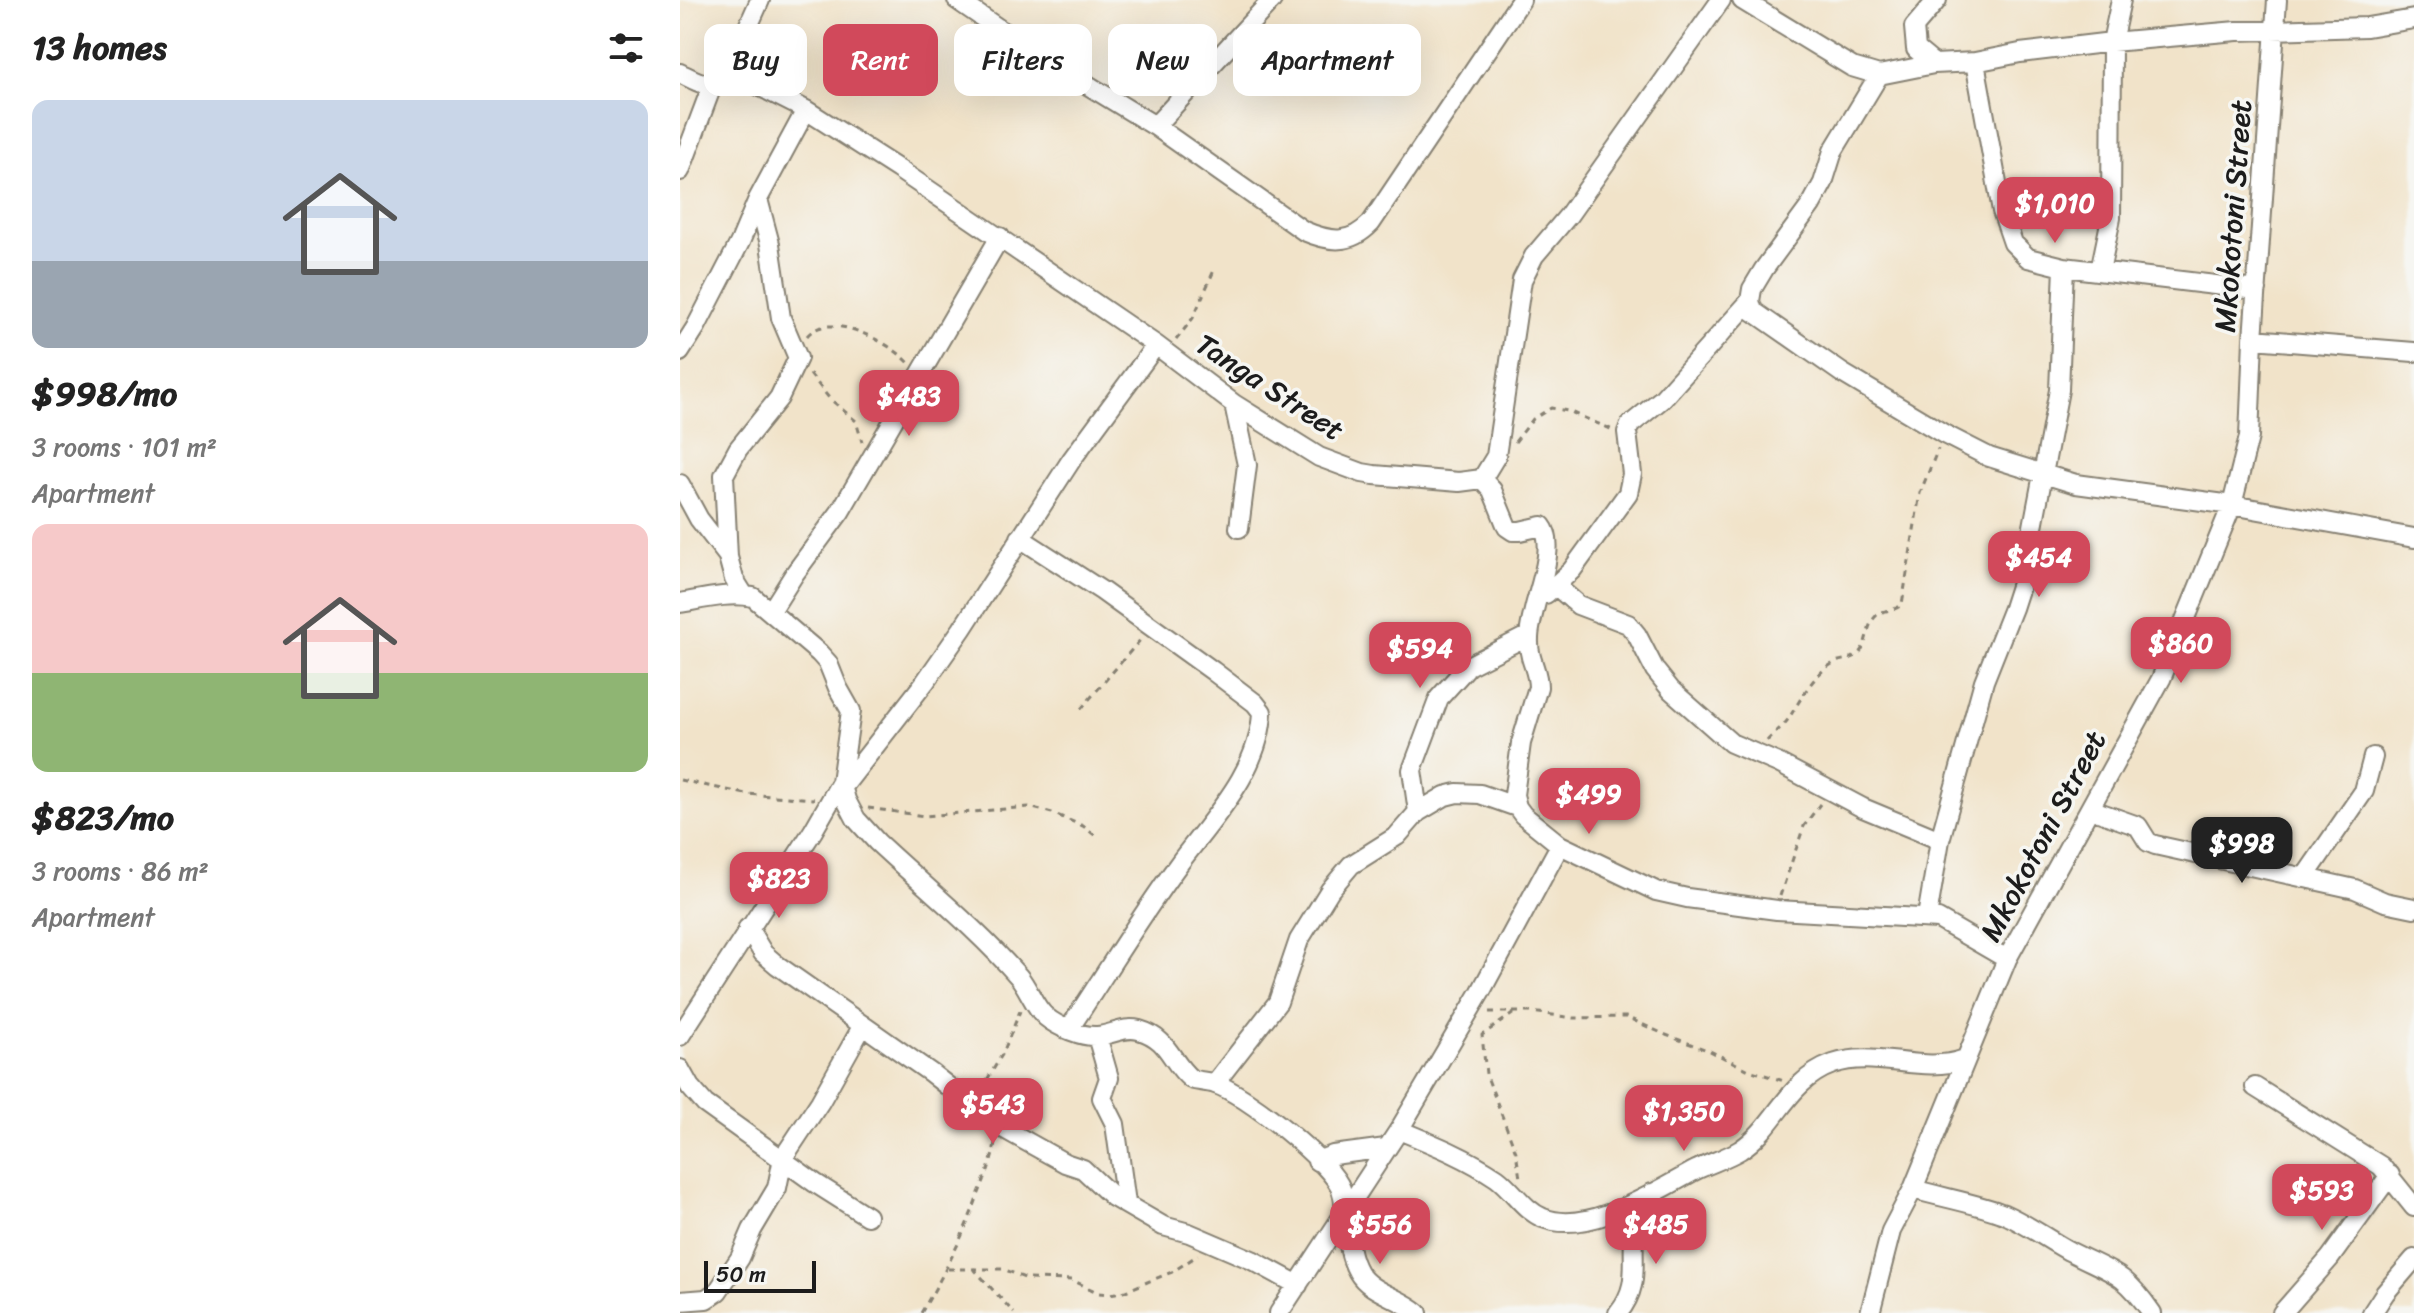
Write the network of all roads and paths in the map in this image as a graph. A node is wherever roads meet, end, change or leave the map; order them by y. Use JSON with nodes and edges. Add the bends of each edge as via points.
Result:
{"nodes":[{"id":1,"x":760,"y":0,"type":"edge"},
{"id":2,"x":957,"y":0,"type":"edge"},
{"id":3,"x":1272,"y":0,"type":"edge"},
{"id":4,"x":1721,"y":0,"type":"edge"},
{"id":5,"x":1742,"y":0,"type":"edge"},
{"id":6,"x":1937,"y":0,"type":"edge"},
{"id":7,"x":2121,"y":0,"type":"edge"},
{"id":8,"x":2277,"y":0,"type":"edge"},
{"id":9,"x":1517,"y":1,"type":"edge"},
{"id":10,"x":2414,"y":19,"type":"edge"},
{"id":11,"x":748,"y":24,"type":"edge"},
{"id":12,"x":2273,"y":31,"type":"junction"},
{"id":13,"x":2112,"y":42,"type":"junction"},
{"id":14,"x":1975,"y":62,"type":"junction"},
{"id":15,"x":1934,"y":64,"type":"junction"},
{"id":16,"x":680,"y":73,"type":"edge"},
{"id":17,"x":1879,"y":75,"type":"junction"},
{"id":18,"x":704,"y":84,"type":"edge"},
{"id":19,"x":708,"y":96,"type":"edge"},
{"id":20,"x":777,"y":96,"type":"edge"},
{"id":21,"x":806,"y":110,"type":"junction"},
{"id":22,"x":1155,"y":126,"type":"junction"},
{"id":23,"x":680,"y":171,"type":"edge"},
{"id":24,"x":758,"y":199,"type":"junction"},
{"id":25,"x":1000,"y":237,"type":"junction"},
{"id":26,"x":2064,"y":267,"type":"junction"},
{"id":27,"x":1215,"y":268,"type":"dead end"},
{"id":28,"x":2100,"y":271,"type":"junction"},
{"id":29,"x":2257,"y":290,"type":"junction"},
{"id":30,"x":1750,"y":301,"type":"junction"},
{"id":31,"x":2253,"y":339,"type":"junction"},
{"id":32,"x":1160,"y":348,"type":"junction"},
{"id":33,"x":680,"y":352,"type":"edge"},
{"id":34,"x":2414,"y":352,"type":"edge"},
{"id":35,"x":798,"y":356,"type":"junction"},
{"id":36,"x":921,"y":376,"type":"junction"},
{"id":37,"x":1234,"y":404,"type":"junction"},
{"id":38,"x":1627,"y":428,"type":"junction"},
{"id":39,"x":1944,"y":434,"type":"junction"},
{"id":40,"x":1496,"y":456,"type":"junction"},
{"id":41,"x":872,"y":459,"type":"junction"},
{"id":42,"x":2043,"y":475,"type":"junction"},
{"id":43,"x":1482,"y":479,"type":"junction"},
{"id":44,"x":680,"y":484,"type":"edge"},
{"id":45,"x":2232,"y":505,"type":"junction"},
{"id":46,"x":1239,"y":528,"type":"dead end"},
{"id":47,"x":1020,"y":538,"type":"junction"},
{"id":48,"x":2414,"y":538,"type":"edge"},
{"id":49,"x":728,"y":557,"type":"junction"},
{"id":50,"x":1555,"y":585,"type":"junction"},
{"id":51,"x":744,"y":595,"type":"junction"},
{"id":52,"x":680,"y":603,"type":"edge"},
{"id":53,"x":1535,"y":604,"type":"junction"},
{"id":54,"x":771,"y":611,"type":"junction"},
{"id":55,"x":1150,"y":628,"type":"junction"},
{"id":56,"x":1529,"y":635,"type":"junction"},
{"id":57,"x":1081,"y":709,"type":"dead end"},
{"id":58,"x":1756,"y":752,"type":"junction"},
{"id":59,"x":2373,"y":757,"type":"dead end"},
{"id":60,"x":680,"y":780,"type":"edge"},
{"id":61,"x":1829,"y":791,"type":"junction"},
{"id":62,"x":840,"y":792,"type":"junction"},
{"id":63,"x":1517,"y":807,"type":"junction"},
{"id":64,"x":2090,"y":809,"type":"junction"},
{"id":65,"x":1418,"y":812,"type":"junction"},
{"id":66,"x":1097,"y":837,"type":"dead end"},
{"id":67,"x":1940,"y":840,"type":"junction"},
{"id":68,"x":1560,"y":845,"type":"junction"},
{"id":69,"x":2304,"y":878,"type":"junction"},
{"id":70,"x":2414,"y":908,"type":"edge"},
{"id":71,"x":1777,"y":910,"type":"junction"},
{"id":72,"x":1927,"y":917,"type":"junction"},
{"id":73,"x":748,"y":928,"type":"junction"},
{"id":74,"x":2007,"y":959,"type":"junction"},
{"id":75,"x":1027,"y":987,"type":"junction"},
{"id":76,"x":1469,"y":1010,"type":"junction"},
{"id":77,"x":1516,"y":1012,"type":"junction"},
{"id":78,"x":863,"y":1025,"type":"junction"},
{"id":79,"x":1069,"y":1029,"type":"junction"},
{"id":80,"x":680,"y":1036,"type":"edge"},
{"id":81,"x":1097,"y":1036,"type":"junction"},
{"id":82,"x":1965,"y":1059,"type":"junction"},
{"id":83,"x":680,"y":1069,"type":"edge"},
{"id":84,"x":1215,"y":1083,"type":"junction"},
{"id":85,"x":1799,"y":1084,"type":"junction"},
{"id":86,"x":2255,"y":1087,"type":"dead end"},
{"id":87,"x":973,"y":1104,"type":"junction"},
{"id":88,"x":997,"y":1125,"type":"junction"},
{"id":89,"x":1399,"y":1130,"type":"junction"},
{"id":90,"x":1386,"y":1148,"type":"junction"},
{"id":91,"x":783,"y":1158,"type":"junction"},
{"id":92,"x":1317,"y":1161,"type":"junction"},
{"id":93,"x":2390,"y":1175,"type":"junction"},
{"id":94,"x":1913,"y":1189,"type":"junction"},
{"id":95,"x":1652,"y":1193,"type":"junction"},
{"id":96,"x":1522,"y":1201,"type":"junction"},
{"id":97,"x":1126,"y":1203,"type":"junction"},
{"id":98,"x":2414,"y":1207,"type":"edge"},
{"id":99,"x":1346,"y":1208,"type":"junction"},
{"id":100,"x":867,"y":1216,"type":"dead end"},
{"id":101,"x":1214,"y":1245,"type":"junction"},
{"id":102,"x":2414,"y":1259,"type":"edge"},
{"id":103,"x":973,"y":1268,"type":"junction"},
{"id":104,"x":948,"y":1269,"type":"junction"},
{"id":105,"x":1298,"y":1285,"type":"junction"},
{"id":106,"x":687,"y":1308,"type":"edge"},
{"id":107,"x":921,"y":1313,"type":"edge"},
{"id":108,"x":1014,"y":1313,"type":"edge"},
{"id":109,"x":1279,"y":1313,"type":"edge"},
{"id":110,"x":1418,"y":1313,"type":"edge"},
{"id":111,"x":1618,"y":1313,"type":"edge"},
{"id":112,"x":1870,"y":1313,"type":"edge"},
{"id":113,"x":2152,"y":1313,"type":"edge"},
{"id":114,"x":2282,"y":1313,"type":"edge"},
{"id":115,"x":2372,"y":1313,"type":"edge"}],
"edges":[{"from":1,"to":11,"type":"street"},
{"from":2,"to":22,"type":"street"},
{"from":3,"to":22,"type":"street"},
{"from":4,"to":40,"type":"street","via":[[1534,256],[1522,280]]},
{"from":5,"to":17,"type":"street","via":[[1852,67]]},
{"from":6,"to":15,"type":"street","via":[[1914,27],[1916,49]]},
{"from":7,"to":13,"type":"street"},
{"from":8,"to":12,"type":"street","name":"Mkokotoni Street"},
{"from":9,"to":22,"type":"street","via":[[1371,223],[1345,240],[1326,241],[1304,231]]},
{"from":10,"to":12,"type":"street"},
{"from":12,"to":13,"type":"street"},
{"from":12,"to":29,"type":"street","name":"Mkokotoni Street"},
{"from":13,"to":14,"type":"street"},
{"from":13,"to":28,"type":"street","via":[[2112,199]]},
{"from":14,"to":15,"type":"street"},
{"from":14,"to":26,"type":"street","via":[[2002,211],[2013,243],[2028,258]]},
{"from":15,"to":17,"type":"street"},
{"from":16,"to":18,"type":"street"},
{"from":17,"to":30,"type":"street","via":[[1833,151],[1823,183],[1764,269]]},
{"from":19,"to":23,"type":"street"},
{"from":20,"to":21,"type":"street","name":"Tanga Street"},
{"from":21,"to":24,"type":"street"},
{"from":21,"to":25,"type":"street","name":"Tanga Street"},
{"from":24,"to":33,"type":"street"},
{"from":24,"to":35,"type":"street","via":[[781,318]]},
{"from":25,"to":32,"type":"street","name":"Tanga Street"},
{"from":25,"to":36,"type":"street"},
{"from":26,"to":28,"type":"street"},
{"from":26,"to":42,"type":"street","via":[[2059,390]]},
{"from":27,"to":32,"type":"path","via":[[1193,318]]},
{"from":28,"to":29,"type":"street"},
{"from":29,"to":31,"type":"street","name":"Mkokotoni Street"},
{"from":30,"to":38,"type":"street","via":[[1662,399]]},
{"from":30,"to":39,"type":"street","via":[[1753,311],[1770,325]]},
{"from":31,"to":34,"type":"street"},
{"from":31,"to":45,"type":"street","name":"Mkokotoni Street","via":[[2249,437]]},
{"from":32,"to":37,"type":"street","name":"Tanga Street"},
{"from":32,"to":47,"type":"street","via":[[1072,459]]},
{"from":35,"to":36,"type":"path","via":[[812,331],[832,325],[889,345]]},
{"from":35,"to":41,"type":"path","via":[[829,398],[856,421]]},
{"from":35,"to":49,"type":"street","via":[[779,398],[724,475]]},
{"from":36,"to":41,"type":"street"},
{"from":37,"to":43,"type":"street","name":"Tanga Street","via":[[1319,457],[1362,473],[1459,482]]},
{"from":37,"to":46,"type":"street","via":[[1247,465]]},
{"from":38,"to":40,"type":"path","via":[[1610,430],[1551,408],[1539,413]]},
{"from":38,"to":50,"type":"street","via":[[1632,474],[1628,493]]},
{"from":39,"to":42,"type":"street","via":[[1989,457]]},
{"from":39,"to":58,"type":"path","via":[[1920,493],[1902,604],[1874,618],[1859,655],[1826,668]]},
{"from":40,"to":43,"type":"street"},
{"from":41,"to":54,"type":"street"},
{"from":42,"to":45,"type":"street","via":[[2111,491]]},
{"from":42,"to":67,"type":"street","via":[[2018,594],[1984,681]]},
{"from":43,"to":53,"type":"street","via":[[1507,527],[1520,531],[1542,526],[1547,532]]},
{"from":44,"to":49,"type":"street"},
{"from":45,"to":48,"type":"street"},
{"from":45,"to":64,"type":"street","name":"Mkokotoni Street","via":[[2161,679]]},
{"from":47,"to":55,"type":"street"},
{"from":47,"to":62,"type":"street","via":[[925,682]]},
{"from":49,"to":51,"type":"street"},
{"from":50,"to":53,"type":"street"},
{"from":50,"to":58,"type":"street","via":[[1578,605],[1628,624],[1671,690],[1719,735]]},
{"from":51,"to":52,"type":"street"},
{"from":51,"to":54,"type":"street"},
{"from":53,"to":56,"type":"street"},
{"from":54,"to":62,"type":"street","via":[[828,663],[850,706]]},
{"from":55,"to":57,"type":"path"},
{"from":55,"to":79,"type":"street","via":[[1255,703],[1262,712],[1262,729],[1240,779]]},
{"from":56,"to":63,"type":"street","via":[[1538,687],[1521,743]]},
{"from":56,"to":65,"type":"street","via":[[1468,666],[1439,698],[1412,770]]},
{"from":58,"to":61,"type":"street"},
{"from":59,"to":69,"type":"street","via":[[2364,791]]},
{"from":60,"to":62,"type":"path","via":[[746,794]]},
{"from":61,"to":67,"type":"street"},
{"from":61,"to":71,"type":"path","via":[[1804,826]]},
{"from":62,"to":66,"type":"path","via":[[878,810],[925,816],[1041,808]]},
{"from":62,"to":73,"type":"street"},
{"from":62,"to":75,"type":"street","via":[[877,842]]},
{"from":63,"to":65,"type":"street","via":[[1480,794],[1457,793]]},
{"from":63,"to":68,"type":"street"},
{"from":64,"to":69,"type":"street","via":[[2138,826],[2155,845]]},
{"from":64,"to":74,"type":"street","name":"Mkokotoni Street"},
{"from":65,"to":84,"type":"street","via":[[1397,836],[1351,865],[1330,890],[1299,940],[1278,1002]]},
{"from":67,"to":72,"type":"street"},
{"from":68,"to":71,"type":"street","via":[[1656,891]]},
{"from":68,"to":76,"type":"street"},
{"from":69,"to":70,"type":"street"},
{"from":71,"to":72,"type":"street"},
{"from":72,"to":74,"type":"street","via":[[1949,924]]},
{"from":73,"to":78,"type":"street","via":[[777,965]]},
{"from":73,"to":80,"type":"street"},
{"from":74,"to":82,"type":"street","name":"Mkokotoni Street"},
{"from":75,"to":79,"type":"street","via":[[1044,1016]]},
{"from":75,"to":87,"type":"path","via":[[1012,1034]]},
{"from":76,"to":77,"type":"path"},
{"from":76,"to":89,"type":"street"},
{"from":77,"to":85,"type":"path","via":[[1626,1017],[1758,1074]]},
{"from":77,"to":96,"type":"path","via":[[1482,1035],[1486,1074],[1516,1152]]},
{"from":78,"to":87,"type":"street"},
{"from":78,"to":91,"type":"street"},
{"from":79,"to":81,"type":"street"},
{"from":81,"to":84,"type":"street","via":[[1138,1030],[1167,1046],[1191,1079]]},
{"from":81,"to":97,"type":"street","via":[[1109,1078],[1102,1098],[1115,1124]]},
{"from":82,"to":85,"type":"street","via":[[1944,1065],[1853,1059]]},
{"from":82,"to":94,"type":"street","name":"Mkokotoni Street"},
{"from":83,"to":91,"type":"street","via":[[705,1104]]},
{"from":84,"to":92,"type":"street","via":[[1272,1118]]},
{"from":85,"to":95,"type":"street","via":[[1739,1150]]},
{"from":86,"to":93,"type":"street"},
{"from":87,"to":88,"type":"street"},
{"from":88,"to":97,"type":"street","via":[[1083,1169]]},
{"from":88,"to":104,"type":"path","via":[[987,1177]]},
{"from":89,"to":90,"type":"street"},
{"from":89,"to":96,"type":"street","via":[[1482,1168]]},
{"from":90,"to":92,"type":"street"},
{"from":90,"to":99,"type":"street"},
{"from":91,"to":100,"type":"street"},
{"from":91,"to":106,"type":"street","via":[[777,1188],[740,1258],[718,1291]]},
{"from":92,"to":99,"type":"street","via":[[1339,1184]]},
{"from":93,"to":98,"type":"street"},
{"from":93,"to":114,"type":"street"},
{"from":94,"to":112,"type":"street","name":"Mkokotoni Street","via":[[1891,1231]]},
{"from":94,"to":113,"type":"street","via":[[2002,1213],[2038,1231],[2118,1274]]},
{"from":95,"to":96,"type":"street","via":[[1607,1214],[1574,1220],[1544,1218]]},
{"from":95,"to":111,"type":"street","via":[[1636,1225],[1635,1273]]},
{"from":97,"to":101,"type":"street","via":[[1163,1226]]},
{"from":99,"to":105,"type":"street"},
{"from":99,"to":110,"type":"street","via":[[1348,1240],[1359,1273]]},
{"from":101,"to":103,"type":"path","via":[[1172,1272],[1109,1294],[1072,1280],[1027,1279],[1003,1269]]},
{"from":101,"to":105,"type":"street"},
{"from":102,"to":115,"type":"street"},
{"from":103,"to":104,"type":"path"},
{"from":103,"to":108,"type":"path"},
{"from":104,"to":107,"type":"path"},
{"from":105,"to":109,"type":"street"}]}
